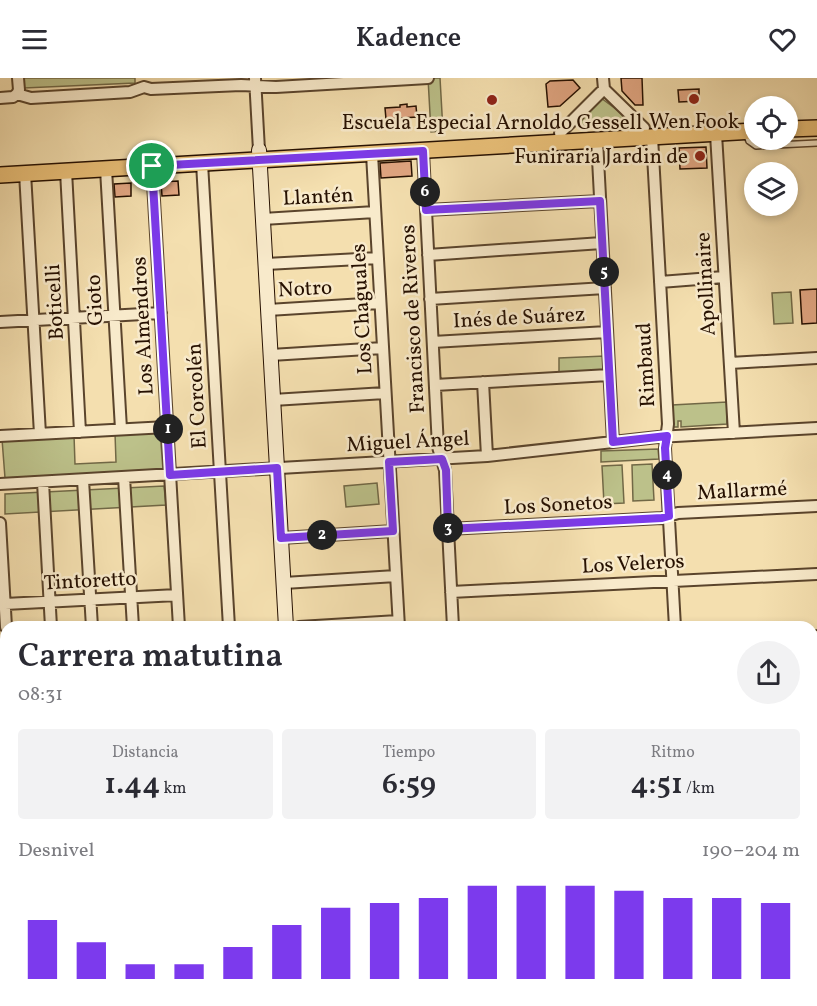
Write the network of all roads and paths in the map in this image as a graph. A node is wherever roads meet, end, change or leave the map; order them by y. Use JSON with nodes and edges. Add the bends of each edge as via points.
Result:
{"nodes":[{"id":1,"x":18,"y":78,"type":"edge"},
{"id":2,"x":428,"y":78,"type":"edge"},
{"id":3,"x":142,"y":82,"type":"edge"},
{"id":4,"x":196,"y":82,"type":"edge"},
{"id":5,"x":255,"y":82,"type":"edge"},
{"id":6,"x":603,"y":84,"type":"edge"},
{"id":7,"x":17,"y":94,"type":"junction"},
{"id":8,"x":0,"y":98,"type":"edge"},
{"id":9,"x":817,"y":118,"type":"edge"},
{"id":10,"x":798,"y":119,"type":"edge"},
{"id":11,"x":744,"y":128,"type":"edge"},
{"id":12,"x":817,"y":128,"type":"edge"},
{"id":13,"x":744,"y":129,"type":"edge"},
{"id":14,"x":798,"y":129,"type":"edge"},
{"id":15,"x":560,"y":133,"type":"junction"},
{"id":16,"x":648,"y":133,"type":"junction"},
{"id":17,"x":716,"y":134,"type":"junction"},
{"id":18,"x":597,"y":140,"type":"junction"},
{"id":19,"x":817,"y":143,"type":"edge"},
{"id":20,"x":798,"y":144,"type":"edge"},
{"id":21,"x":423,"y":151,"type":"junction"},
{"id":22,"x":372,"y":154,"type":"junction"},
{"id":23,"x":260,"y":155,"type":"junction"},
{"id":24,"x":202,"y":163,"type":"junction"},
{"id":25,"x":0,"y":165,"type":"edge"},
{"id":26,"x":152,"y":166,"type":"junction"},
{"id":27,"x":106,"y":169,"type":"junction"},
{"id":28,"x":66,"y":171,"type":"junction"},
{"id":29,"x":25,"y":173,"type":"junction"},
{"id":30,"x":0,"y":175,"type":"edge"},
{"id":31,"x":600,"y":201,"type":"junction"},
{"id":32,"x":426,"y":210,"type":"junction"},
{"id":33,"x":375,"y":212,"type":"junction"},
{"id":34,"x":263,"y":219,"type":"junction"},
{"id":35,"x":602,"y":243,"type":"junction"},
{"id":36,"x":428,"y":255,"type":"junction"},
{"id":37,"x":378,"y":258,"type":"junction"},
{"id":38,"x":266,"y":264,"type":"junction"},
{"id":39,"x":724,"y":277,"type":"junction"},
{"id":40,"x":660,"y":282,"type":"junction"},
{"id":41,"x":604,"y":288,"type":"junction"},
{"id":42,"x":430,"y":299,"type":"junction"},
{"id":43,"x":380,"y":303,"type":"junction"},
{"id":44,"x":268,"y":310,"type":"junction"},
{"id":45,"x":161,"y":313,"type":"junction"},
{"id":46,"x":114,"y":316,"type":"junction"},
{"id":47,"x":74,"y":318,"type":"junction"},
{"id":48,"x":33,"y":320,"type":"junction"},
{"id":49,"x":0,"y":322,"type":"edge"},
{"id":50,"x":607,"y":332,"type":"junction"},
{"id":51,"x":432,"y":342,"type":"junction"},
{"id":52,"x":383,"y":348,"type":"junction"},
{"id":53,"x":271,"y":354,"type":"junction"},
{"id":54,"x":817,"y":358,"type":"edge"},
{"id":55,"x":729,"y":363,"type":"junction"},
{"id":56,"x":609,"y":375,"type":"junction"},
{"id":57,"x":483,"y":382,"type":"junction"},
{"id":58,"x":435,"y":385,"type":"junction"},
{"id":59,"x":386,"y":393,"type":"junction"},
{"id":60,"x":273,"y":400,"type":"junction"},
{"id":61,"x":167,"y":427,"type":"junction"},
{"id":62,"x":817,"y":428,"type":"edge"},
{"id":63,"x":121,"y":429,"type":"junction"},
{"id":64,"x":80,"y":432,"type":"junction"},
{"id":65,"x":734,"y":433,"type":"junction"},
{"id":66,"x":40,"y":434,"type":"junction"},
{"id":67,"x":0,"y":436,"type":"edge"},
{"id":68,"x":667,"y":436,"type":"junction"},
{"id":69,"x":613,"y":442,"type":"junction"},
{"id":70,"x":487,"y":456,"type":"junction"},
{"id":71,"x":442,"y":459,"type":"junction"},
{"id":72,"x":389,"y":462,"type":"junction"},
{"id":73,"x":277,"y":468,"type":"junction"},
{"id":74,"x":220,"y":472,"type":"junction"},
{"id":75,"x":170,"y":475,"type":"junction"},
{"id":76,"x":124,"y":477,"type":"junction"},
{"id":77,"x":83,"y":480,"type":"junction"},
{"id":78,"x":43,"y":482,"type":"junction"},
{"id":79,"x":0,"y":484,"type":"edge"},
{"id":80,"x":817,"y":506,"type":"edge"},
{"id":81,"x":669,"y":516,"type":"junction"},
{"id":82,"x":0,"y":523,"type":"edge"},
{"id":83,"x":448,"y":529,"type":"junction"},
{"id":84,"x":393,"y":531,"type":"junction"},
{"id":85,"x":281,"y":538,"type":"junction"},
{"id":86,"x":817,"y":574,"type":"edge"},
{"id":87,"x":396,"y":576,"type":"junction"},
{"id":88,"x":672,"y":581,"type":"junction"},
{"id":89,"x":284,"y":583,"type":"junction"},
{"id":90,"x":452,"y":592,"type":"junction"},
{"id":91,"x":177,"y":595,"type":"junction"},
{"id":92,"x":131,"y":597,"type":"junction"},
{"id":93,"x":90,"y":600,"type":"junction"},
{"id":94,"x":50,"y":602,"type":"junction"},
{"id":95,"x":5,"y":604,"type":"junction"},
{"id":96,"x":6,"y":621,"type":"edge"},
{"id":97,"x":51,"y":621,"type":"edge"},
{"id":98,"x":92,"y":621,"type":"edge"},
{"id":99,"x":133,"y":621,"type":"edge"},
{"id":100,"x":179,"y":621,"type":"edge"},
{"id":101,"x":229,"y":621,"type":"edge"},
{"id":102,"x":286,"y":621,"type":"edge"},
{"id":103,"x":399,"y":621,"type":"edge"},
{"id":104,"x":453,"y":621,"type":"edge"},
{"id":105,"x":675,"y":621,"type":"edge"}],
"edges":[{"from":1,"to":7,"type":"street"},
{"from":2,"to":5,"type":"street","via":[[276,87]]},
{"from":3,"to":4,"type":"street","via":[[150,89]]},
{"from":3,"to":7,"type":"street","via":[[130,92],[31,98]]},
{"from":4,"to":5,"type":"street"},
{"from":5,"to":23,"type":"street"},
{"from":6,"to":15,"type":"street"},
{"from":6,"to":16,"type":"street"},
{"from":7,"to":8,"type":"street"},
{"from":9,"to":10,"type":"main road"},
{"from":11,"to":16,"type":"main road"},
{"from":12,"to":14,"type":"main road"},
{"from":13,"to":17,"type":"main road"},
{"from":15,"to":16,"type":"main road"},
{"from":15,"to":23,"type":"main road"},
{"from":16,"to":17,"type":"main road"},
{"from":16,"to":18,"type":"main road"},
{"from":16,"to":40,"type":"street","name":"Rimbaud"},
{"from":17,"to":39,"type":"street","name":"Apollinaire"},
{"from":18,"to":21,"type":"main road"},
{"from":18,"to":31,"type":"street"},
{"from":19,"to":20,"type":"lane"},
{"from":21,"to":22,"type":"main road"},
{"from":21,"to":32,"type":"street","name":"Francisco de Riveros"},
{"from":22,"to":23,"type":"main road"},
{"from":22,"to":33,"type":"street","name":"Los Chaguales"},
{"from":23,"to":24,"type":"main road"},
{"from":23,"to":25,"type":"main road"},
{"from":23,"to":34,"type":"street"},
{"from":24,"to":26,"type":"main road"},
{"from":24,"to":74,"type":"street","name":"El Corcolén"},
{"from":26,"to":27,"type":"main road"},
{"from":26,"to":45,"type":"street","name":"Los Almendros"},
{"from":27,"to":28,"type":"main road"},
{"from":27,"to":46,"type":"street","name":"Gioto"},
{"from":28,"to":29,"type":"main road"},
{"from":28,"to":47,"type":"street","name":"Boticelli"},
{"from":29,"to":30,"type":"main road"},
{"from":29,"to":48,"type":"street"},
{"from":31,"to":32,"type":"street"},
{"from":31,"to":35,"type":"street"},
{"from":32,"to":36,"type":"street","name":"Francisco de Riveros"},
{"from":33,"to":34,"type":"street","name":"Llantén"},
{"from":33,"to":37,"type":"street","name":"Los Chaguales"},
{"from":34,"to":38,"type":"street"},
{"from":35,"to":36,"type":"street"},
{"from":35,"to":41,"type":"street"},
{"from":36,"to":42,"type":"street","name":"Francisco de Riveros"},
{"from":37,"to":38,"type":"street"},
{"from":37,"to":43,"type":"street","name":"Los Chaguales"},
{"from":38,"to":44,"type":"street"},
{"from":39,"to":40,"type":"street"},
{"from":39,"to":55,"type":"street","name":"Apollinaire"},
{"from":40,"to":68,"type":"street","name":"Rimbaud"},
{"from":41,"to":42,"type":"street"},
{"from":41,"to":50,"type":"street"},
{"from":42,"to":51,"type":"street","name":"Francisco de Riveros"},
{"from":43,"to":44,"type":"street","name":"Notro"},
{"from":43,"to":52,"type":"street","name":"Los Chaguales"},
{"from":44,"to":53,"type":"street"},
{"from":45,"to":46,"type":"street"},
{"from":45,"to":61,"type":"street","name":"Los Almendros"},
{"from":46,"to":47,"type":"street"},
{"from":46,"to":63,"type":"street","name":"Gioto"},
{"from":47,"to":48,"type":"street"},
{"from":47,"to":64,"type":"street","name":"Boticelli"},
{"from":48,"to":49,"type":"street"},
{"from":48,"to":66,"type":"street"},
{"from":50,"to":51,"type":"street","name":"Inés de Suárez"},
{"from":50,"to":56,"type":"street"},
{"from":51,"to":58,"type":"street","name":"Francisco de Riveros"},
{"from":52,"to":53,"type":"street"},
{"from":52,"to":59,"type":"street","name":"Los Chaguales"},
{"from":53,"to":60,"type":"street"},
{"from":54,"to":55,"type":"street"},
{"from":55,"to":65,"type":"street","name":"Apollinaire"},
{"from":56,"to":57,"type":"street"},
{"from":56,"to":69,"type":"street"},
{"from":57,"to":58,"type":"street"},
{"from":57,"to":70,"type":"street"},
{"from":58,"to":71,"type":"street","name":"Francisco de Riveros"},
{"from":59,"to":60,"type":"street"},
{"from":59,"to":72,"type":"street","name":"Los Chaguales"},
{"from":60,"to":73,"type":"street"},
{"from":61,"to":63,"type":"street"},
{"from":61,"to":75,"type":"street","name":"Los Almendros"},
{"from":62,"to":65,"type":"street","name":"Miguel Ángel"},
{"from":63,"to":64,"type":"street"},
{"from":64,"to":66,"type":"street"},
{"from":65,"to":68,"type":"street","name":"Miguel Ángel"},
{"from":66,"to":67,"type":"street"},
{"from":68,"to":69,"type":"street","name":"Miguel Ángel"},
{"from":68,"to":81,"type":"street","name":"Rimbaud"},
{"from":69,"to":70,"type":"street","name":"Miguel Ángel"},
{"from":70,"to":71,"type":"street","name":"Miguel Ángel"},
{"from":71,"to":72,"type":"street","name":"Miguel Ángel"},
{"from":71,"to":83,"type":"street","name":"Francisco de Riveros","via":[[446,470]]},
{"from":72,"to":73,"type":"street","name":"Miguel Ángel"},
{"from":72,"to":84,"type":"street","name":"Los Chaguales"},
{"from":73,"to":74,"type":"street","name":"Miguel Ángel"},
{"from":73,"to":85,"type":"street"},
{"from":74,"to":75,"type":"street","name":"Miguel Ángel"},
{"from":74,"to":101,"type":"street","name":"El Corcolén"},
{"from":75,"to":76,"type":"street","name":"Miguel Ángel"},
{"from":75,"to":91,"type":"street","name":"Los Almendros"},
{"from":76,"to":77,"type":"street","name":"Miguel Ángel"},
{"from":76,"to":92,"type":"street"},
{"from":77,"to":78,"type":"street","name":"Miguel Ángel"},
{"from":77,"to":93,"type":"street"},
{"from":78,"to":79,"type":"street","name":"Miguel Ángel"},
{"from":78,"to":94,"type":"street"},
{"from":80,"to":81,"type":"street","name":"Mallarmé"},
{"from":81,"to":83,"type":"street","name":"Los Sonetos"},
{"from":81,"to":88,"type":"street","name":"Rimbaud"},
{"from":82,"to":95,"type":"street"},
{"from":83,"to":90,"type":"street","name":"Francisco de Riveros"},
{"from":84,"to":85,"type":"street"},
{"from":84,"to":87,"type":"street","name":"Los Chaguales"},
{"from":85,"to":89,"type":"street"},
{"from":86,"to":88,"type":"street","name":"Los Veleros"},
{"from":87,"to":89,"type":"street"},
{"from":87,"to":103,"type":"street","name":"Los Chaguales"},
{"from":88,"to":90,"type":"street","name":"Los Veleros"},
{"from":88,"to":105,"type":"street","name":"Rimbaud"},
{"from":89,"to":102,"type":"street"},
{"from":90,"to":104,"type":"street","name":"Francisco de Riveros"},
{"from":91,"to":92,"type":"street","name":"Tintoretto"},
{"from":91,"to":100,"type":"street","name":"Los Almendros"},
{"from":92,"to":93,"type":"street","name":"Tintoretto"},
{"from":92,"to":99,"type":"street"},
{"from":93,"to":94,"type":"street","name":"Tintoretto"},
{"from":93,"to":98,"type":"street"},
{"from":94,"to":95,"type":"street","name":"Tintoretto"},
{"from":94,"to":97,"type":"street"},
{"from":95,"to":96,"type":"street"}]}
